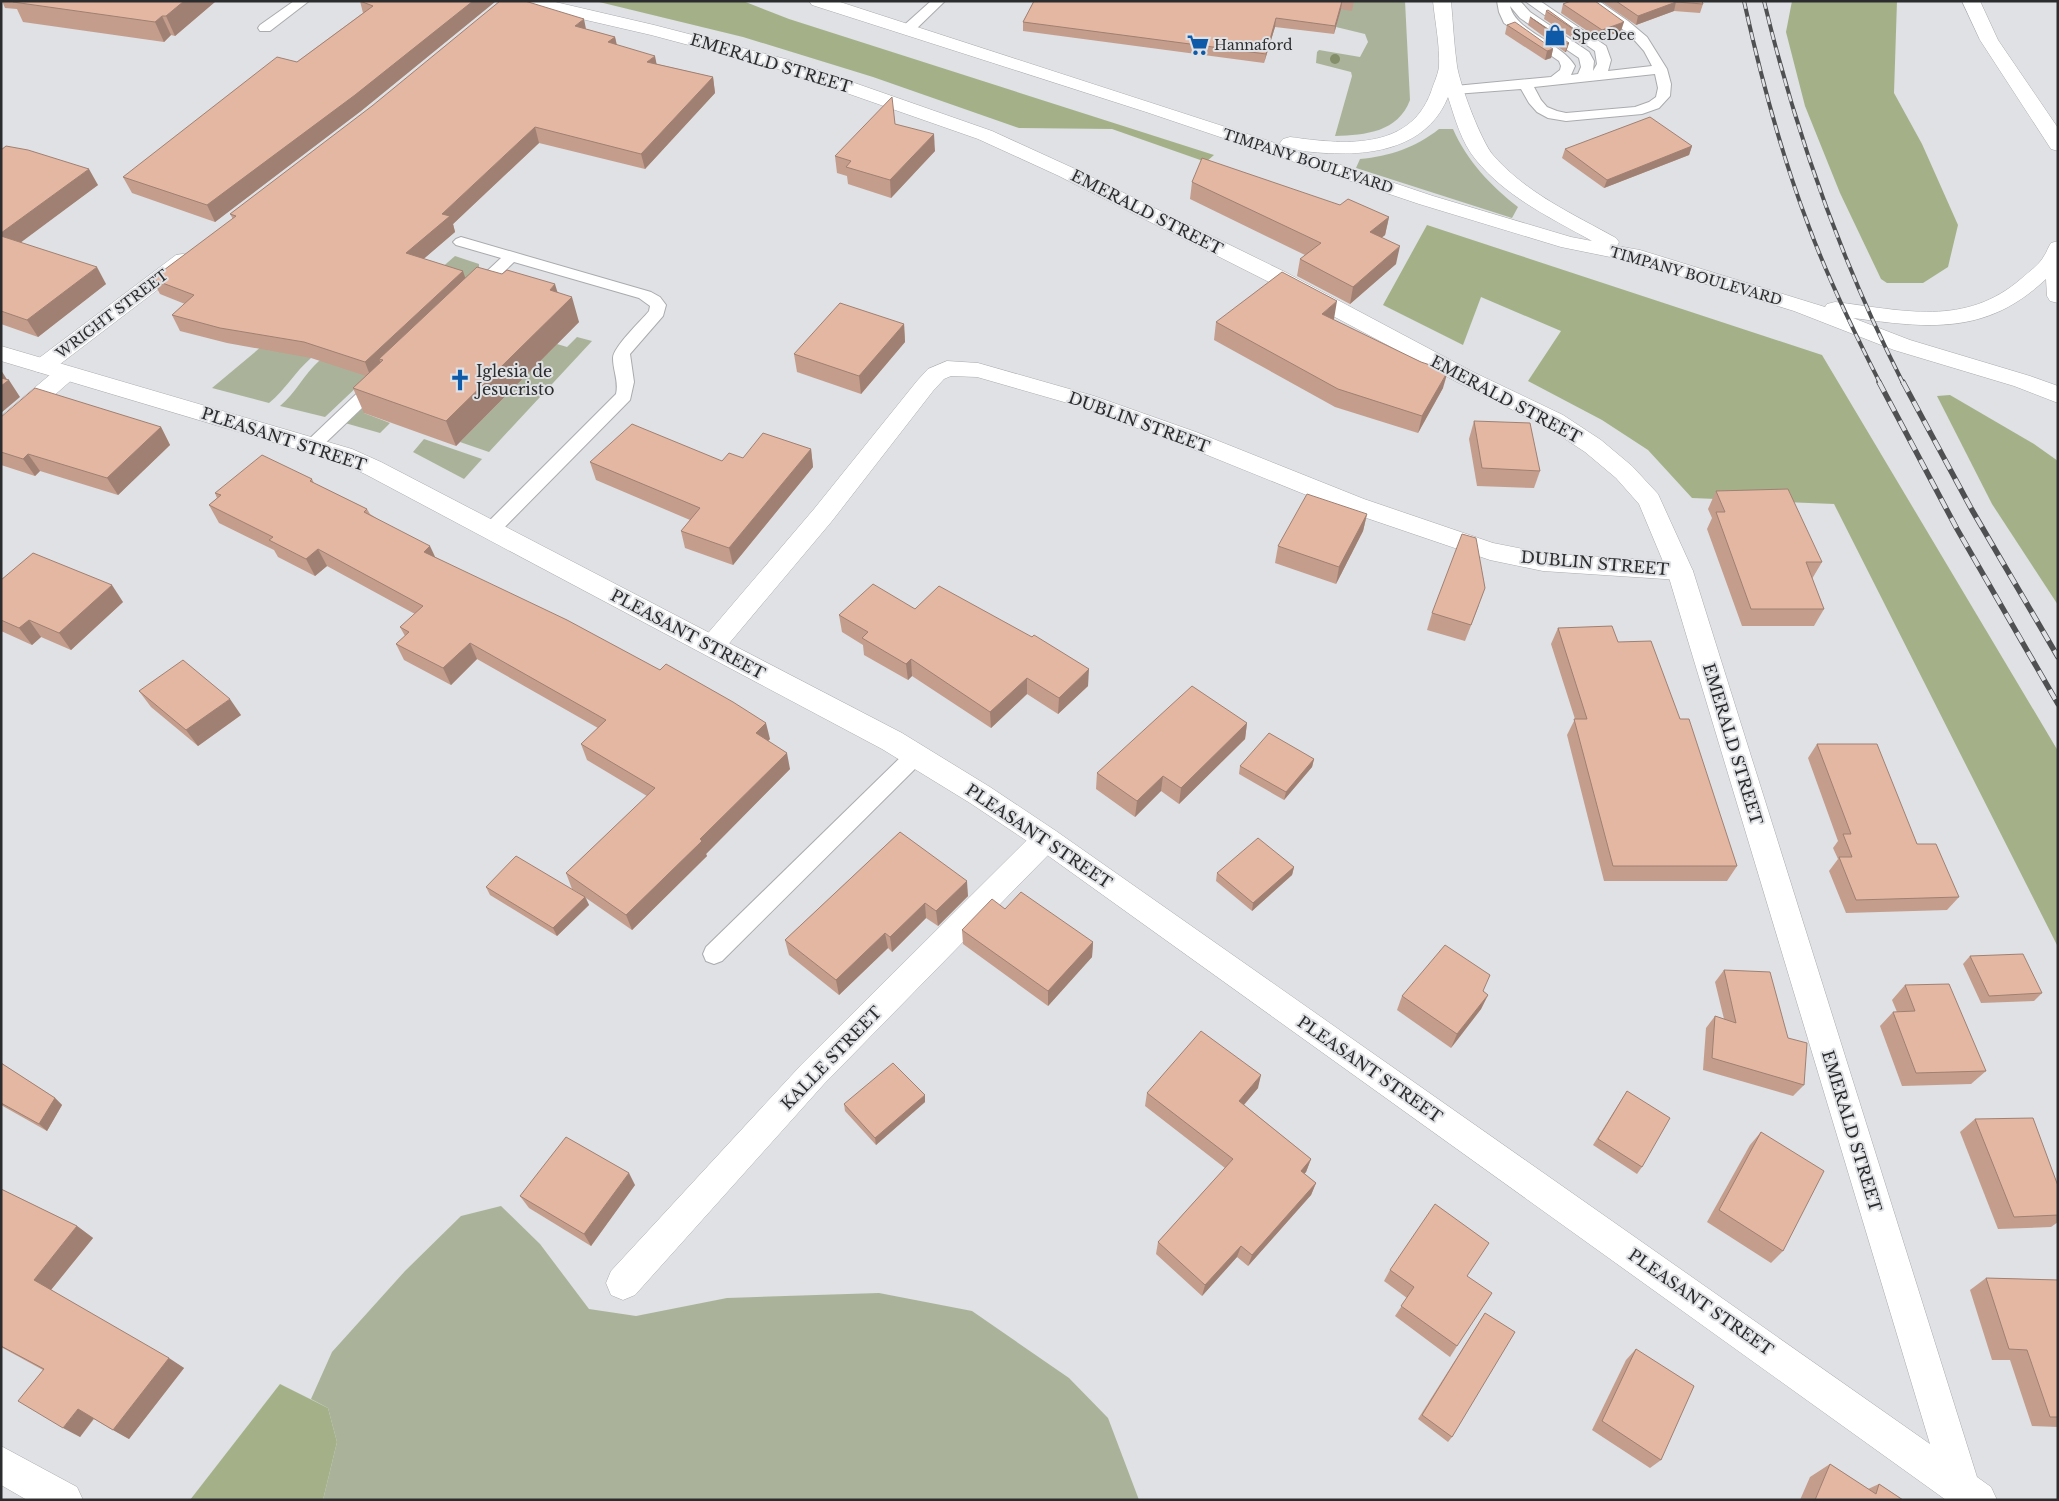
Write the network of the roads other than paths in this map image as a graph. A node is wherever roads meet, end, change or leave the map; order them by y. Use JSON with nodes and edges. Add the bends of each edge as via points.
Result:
{"nodes":[{"id":1,"x":303,"y":1,"type":"edge"},
{"id":2,"x":527,"y":1,"type":"edge"},
{"id":3,"x":818,"y":1,"type":"edge"},
{"id":4,"x":939,"y":1,"type":"edge"},
{"id":5,"x":1442,"y":1,"type":"edge"},
{"id":6,"x":1503,"y":1,"type":"edge"},
{"id":7,"x":1513,"y":1,"type":"edge"},
{"id":8,"x":1532,"y":1,"type":"edge"},
{"id":9,"x":1590,"y":1,"type":"edge"},
{"id":10,"x":1971,"y":1,"type":"edge"},
{"id":11,"x":265,"y":28,"type":"dead end"},
{"id":12,"x":907,"y":30,"type":"junction"},
{"id":13,"x":1448,"y":68,"type":"junction"},
{"id":14,"x":1660,"y":69,"type":"junction"},
{"id":15,"x":1596,"y":76,"type":"junction"},
{"id":16,"x":1582,"y":78,"type":"junction"},
{"id":17,"x":1556,"y":81,"type":"junction"},
{"id":18,"x":1526,"y":84,"type":"junction"},
{"id":19,"x":1456,"y":90,"type":"junction"},
{"id":20,"x":1220,"y":132,"type":"junction"},
{"id":21,"x":2058,"y":146,"type":"edge"},
{"id":22,"x":461,"y":242,"type":"dead end"},
{"id":23,"x":195,"y":250,"type":"edge"},
{"id":24,"x":2056,"y":253,"type":"edge"},
{"id":25,"x":1633,"y":255,"type":"junction"},
{"id":26,"x":512,"y":256,"type":"junction"},
{"id":27,"x":2058,"y":296,"type":"edge"},
{"id":28,"x":466,"y":299,"type":"edge"},
{"id":29,"x":1802,"y":306,"type":"junction"},
{"id":30,"x":1,"y":354,"type":"edge"},
{"id":31,"x":54,"y":369,"type":"junction"},
{"id":32,"x":390,"y":372,"type":"edge"},
{"id":33,"x":2058,"y":395,"type":"edge"},
{"id":34,"x":1,"y":429,"type":"edge"},
{"id":35,"x":312,"y":446,"type":"junction"},
{"id":36,"x":490,"y":531,"type":"junction"},
{"id":37,"x":1680,"y":571,"type":"junction"},
{"id":38,"x":712,"y":646,"type":"junction"},
{"id":39,"x":916,"y":756,"type":"junction"},
{"id":40,"x":1046,"y":840,"type":"junction"},
{"id":41,"x":714,"y":954,"type":"dead end"},
{"id":42,"x":623,"y":1283,"type":"dead end"},
{"id":43,"x":1,"y":1464,"type":"edge"},
{"id":44,"x":1970,"y":1493,"type":"edge"},
{"id":45,"x":64,"y":1500,"type":"edge"}],
"edges":[{"from":1,"to":11,"type":"lane"},
{"from":2,"to":37,"type":"main road","name":"EMERALD STREET","via":[[782,64],[985,135],[1066,172],[1555,421],[1624,472],[1649,500]]},
{"from":3,"to":12,"type":"main road","name":"TIMPANY BOULEVARD"},
{"from":4,"to":12,"type":"lane"},
{"from":5,"to":13,"type":"main road"},
{"from":6,"to":17,"type":"lane","via":[[1509,20],[1564,59],[1568,66],[1566,72]]},
{"from":7,"to":16,"type":"lane","via":[[1525,15],[1584,56],[1589,67]]},
{"from":8,"to":15,"type":"lane","via":[[1602,49],[1605,61]]},
{"from":9,"to":14,"type":"lane","via":[[1624,23],[1643,41],[1656,56]]},
{"from":10,"to":21,"type":"main road","via":[[1996,54]]},
{"from":12,"to":20,"type":"main road","name":"TIMPANY BOULEVARD"},
{"from":13,"to":19,"type":"main road"},
{"from":13,"to":20,"type":"main road","via":[[1437,100],[1426,119],[1401,137],[1378,144],[1353,148],[1308,146]]},
{"from":14,"to":15,"type":"lane"},
{"from":14,"to":18,"type":"lane","via":[[1666,85],[1664,95],[1640,110],[1568,117],[1555,115],[1538,106]]},
{"from":15,"to":16,"type":"lane"},
{"from":16,"to":17,"type":"lane"},
{"from":17,"to":18,"type":"lane"},
{"from":18,"to":19,"type":"lane"},
{"from":19,"to":25,"type":"main road","via":[[1477,146],[1504,177],[1536,202]]},
{"from":20,"to":25,"type":"main road","name":"TIMPANY BOULEVARD","via":[[1568,243]]},
{"from":22,"to":26,"type":"lane"},
{"from":23,"to":31,"type":"main road","name":"WRIGHT STREET"},
{"from":24,"to":27,"type":"main road"},
{"from":24,"to":29,"type":"main road","name":"TIMPANY BOULEVARD","via":[[2028,285],[2005,301],[1967,315],[1929,319]]},
{"from":25,"to":29,"type":"main road","name":"TIMPANY BOULEVARD"},
{"from":26,"to":28,"type":"lane"},
{"from":26,"to":36,"type":"lane","via":[[645,296],[658,305],[657,312],[622,353],[627,385],[624,396]]},
{"from":29,"to":33,"type":"main road","name":"TIMPANY BOULEVARD","via":[[1902,345]]},
{"from":30,"to":31,"type":"main road","name":"PLEASANT STREET"},
{"from":31,"to":34,"type":"main road","name":"WRIGHT STREET"},
{"from":31,"to":35,"type":"main road","name":"PLEASANT STREET"},
{"from":32,"to":35,"type":"lane"},
{"from":35,"to":36,"type":"main road","name":"PLEASANT STREET","via":[[373,468]]},
{"from":36,"to":38,"type":"main road","name":"PLEASANT STREET"},
{"from":37,"to":38,"type":"main road","name":"DUBLIN STREET","via":[[1543,562],[1490,551],[1355,505],[1086,401],[978,370],[954,368],[942,370],[926,386]]},
{"from":37,"to":44,"type":"main road","name":"EMERALD STREET"},
{"from":38,"to":39,"type":"main road","name":"PLEASANT STREET"},
{"from":39,"to":40,"type":"main road","name":"PLEASANT STREET"},
{"from":39,"to":41,"type":"lane"},
{"from":40,"to":42,"type":"main road","name":"KALLE STREET","via":[[813,1074]]},
{"from":40,"to":44,"type":"main road","name":"PLEASANT STREET"},
{"from":43,"to":45,"type":"main road"}]}
